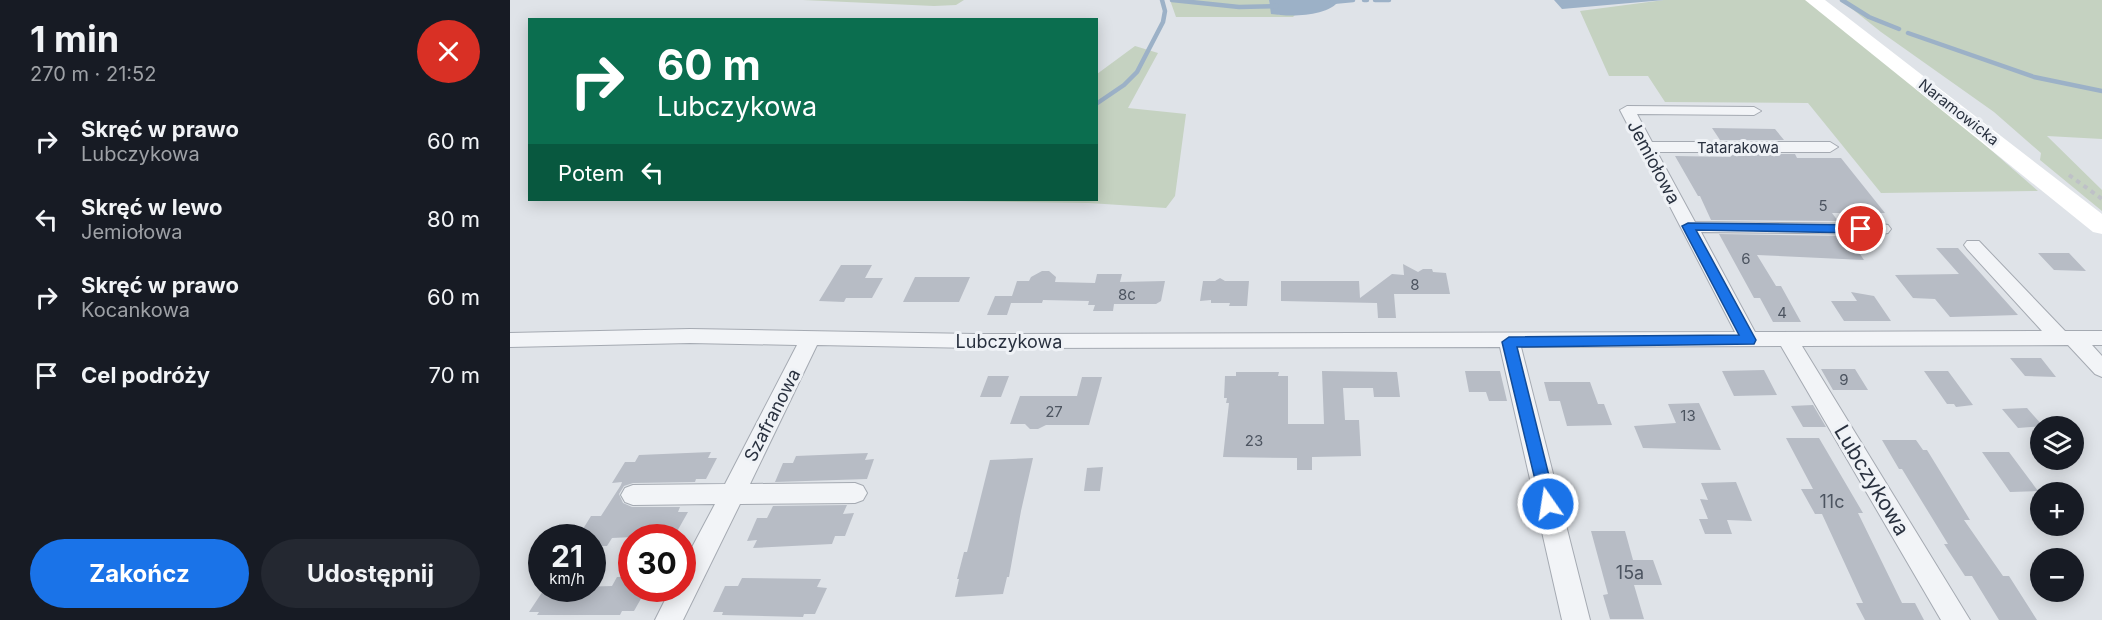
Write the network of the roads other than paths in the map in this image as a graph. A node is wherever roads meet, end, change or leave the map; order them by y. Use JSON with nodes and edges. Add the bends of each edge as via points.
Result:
{"nodes":[{"id":1,"x":1814,"y":0,"type":"edge"},
{"id":2,"x":1754,"y":111,"type":"dead end"},
{"id":3,"x":1647,"y":147,"type":"junction"},
{"id":4,"x":1830,"y":147,"type":"dead end"},
{"id":5,"x":1688,"y":226,"type":"junction"},
{"id":6,"x":2102,"y":226,"type":"edge"},
{"id":7,"x":1882,"y":229,"type":"dead end"},
{"id":8,"x":1973,"y":245,"type":"dead end"},
{"id":9,"x":811,"y":338,"type":"junction"},
{"id":10,"x":2102,"y":338,"type":"edge"},
{"id":11,"x":2067,"y":339,"type":"junction"},
{"id":12,"x":510,"y":340,"type":"edge"},
{"id":13,"x":1749,"y":340,"type":"junction"},
{"id":14,"x":1788,"y":340,"type":"junction"},
{"id":15,"x":1509,"y":342,"type":"junction"},
{"id":16,"x":2102,"y":369,"type":"edge"},
{"id":17,"x":734,"y":493,"type":"junction"},
{"id":18,"x":855,"y":493,"type":"dead end"},
{"id":19,"x":633,"y":495,"type":"dead end"},
{"id":20,"x":669,"y":620,"type":"edge"},
{"id":21,"x":1576,"y":620,"type":"edge"},
{"id":22,"x":1956,"y":620,"type":"edge"}],
"edges":[{"from":1,"to":6,"type":"street","name":"Naramowicka"},
{"from":2,"to":3,"type":"street","name":"Jemiołowa","via":[[1627,110]]},
{"from":3,"to":4,"type":"street","name":"Tatarakowa"},
{"from":3,"to":5,"type":"street","name":"Jemiołowa"},
{"from":5,"to":7,"type":"street"},
{"from":5,"to":13,"type":"street","name":"Jemiołowa"},
{"from":8,"to":11,"type":"street"},
{"from":9,"to":12,"type":"street","name":"Lubczykowa"},
{"from":9,"to":15,"type":"street","name":"Lubczykowa"},
{"from":9,"to":17,"type":"street","name":"Szafranowa"},
{"from":10,"to":11,"type":"street","name":"Lubczykowa"},
{"from":11,"to":14,"type":"street","name":"Lubczykowa"},
{"from":11,"to":16,"type":"street"},
{"from":13,"to":14,"type":"street","name":"Lubczykowa"},
{"from":13,"to":15,"type":"street","name":"Lubczykowa"},
{"from":14,"to":22,"type":"street","name":"Lubczykowa"},
{"from":15,"to":21,"type":"street"},
{"from":17,"to":18,"type":"street"},
{"from":17,"to":19,"type":"street"},
{"from":17,"to":20,"type":"street","name":"Szafranowa"}]}
